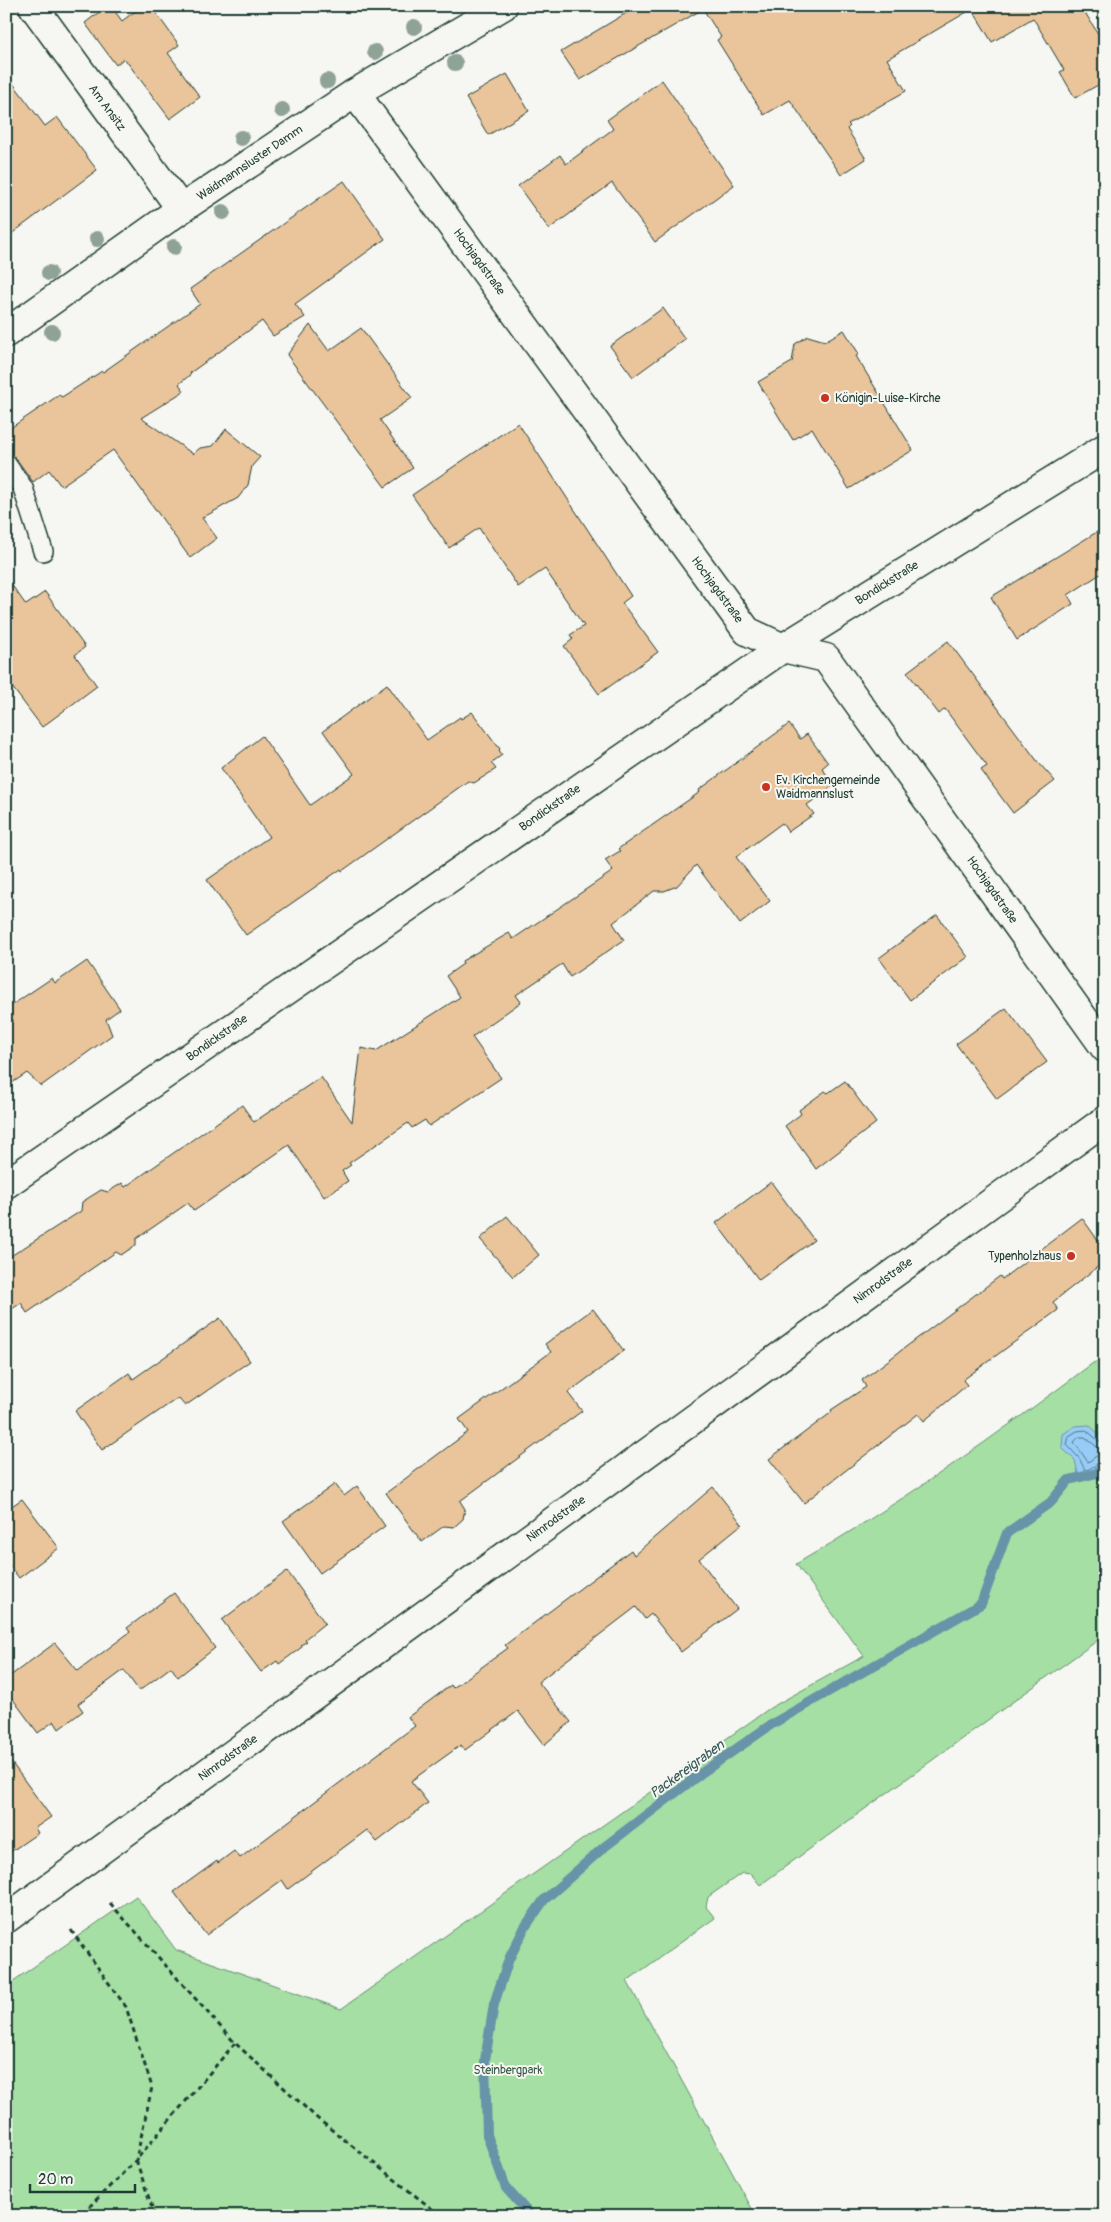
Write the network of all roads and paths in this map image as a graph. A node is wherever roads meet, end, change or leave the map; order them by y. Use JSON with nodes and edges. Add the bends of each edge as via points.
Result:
{"nodes":[{"id":1,"x":33,"y":6,"type":"edge"},
{"id":2,"x":503,"y":6,"type":"edge"},
{"id":3,"x":355,"y":93,"type":"junction"},
{"id":4,"x":181,"y":210,"type":"junction"},
{"id":5,"x":6,"y":333,"type":"edge"},
{"id":6,"x":1105,"y":448,"type":"edge"},
{"id":7,"x":6,"y":464,"type":"edge"},
{"id":8,"x":43,"y":551,"type":"dead end"},
{"id":9,"x":783,"y":648,"type":"junction"},
{"id":10,"x":1105,"y":1048,"type":"edge"},
{"id":11,"x":1105,"y":1120,"type":"edge"},
{"id":12,"x":6,"y":1184,"type":"edge"},
{"id":13,"x":110,"y":1903,"type":"dead end"},
{"id":14,"x":6,"y":1919,"type":"edge"},
{"id":15,"x":72,"y":1930,"type":"dead end"},
{"id":16,"x":235,"y":2043,"type":"junction"},
{"id":17,"x":136,"y":2160,"type":"junction"},
{"id":18,"x":80,"y":2216,"type":"edge"},
{"id":19,"x":155,"y":2216,"type":"edge"},
{"id":20,"x":441,"y":2216,"type":"edge"}],
"edges":[{"from":1,"to":4,"type":"street","name":"Am Ansitz"},
{"from":2,"to":3,"type":"street","name":"Waidmannsluster Damm"},
{"from":3,"to":4,"type":"street","name":"Waidmannsluster Damm"},
{"from":3,"to":9,"type":"street","name":"Hochjagdstraße","via":[[747,631]]},
{"from":4,"to":5,"type":"street","name":"Waidmannsluster Damm"},
{"from":6,"to":9,"type":"street","name":"Bondickstraße"},
{"from":7,"to":8,"type":"lane","via":[[23,488]]},
{"from":9,"to":10,"type":"street","name":"Hochjagdstraße","via":[[826,658]]},
{"from":9,"to":12,"type":"street","name":"Bondickstraße"},
{"from":11,"to":14,"type":"street","name":"Nimrodstraße"},
{"from":13,"to":16,"type":"path"},
{"from":15,"to":17,"type":"path","via":[[126,2007],[152,2087]]},
{"from":16,"to":17,"type":"path"},
{"from":16,"to":20,"type":"path","via":[[318,2119]]},
{"from":17,"to":18,"type":"path"},
{"from":17,"to":19,"type":"path"}]}
